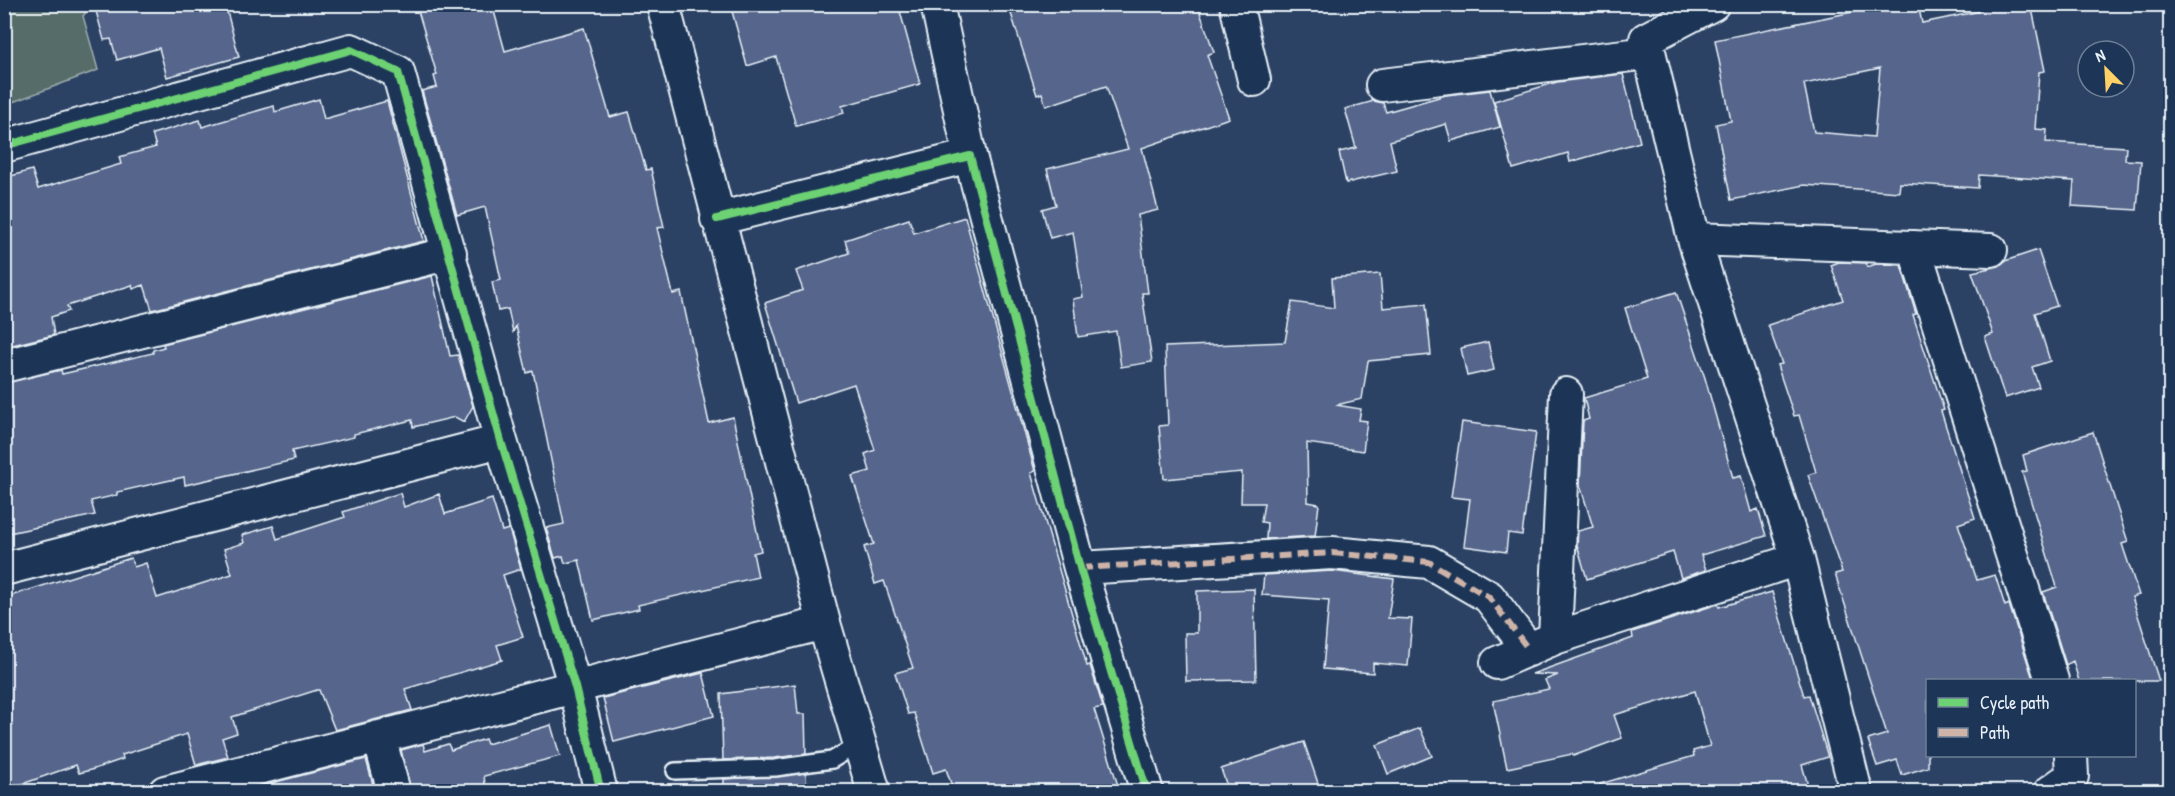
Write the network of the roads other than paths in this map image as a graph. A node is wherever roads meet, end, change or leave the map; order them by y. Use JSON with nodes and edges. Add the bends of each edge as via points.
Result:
{"nodes":[{"id":1,"x":663,"y":4,"type":"edge"},
{"id":2,"x":937,"y":4,"type":"edge"},
{"id":3,"x":1236,"y":4,"type":"edge"},
{"id":4,"x":1713,"y":4,"type":"edge"},
{"id":5,"x":1649,"y":53,"type":"junction"},
{"id":6,"x":1254,"y":80,"type":"dead end"},
{"id":7,"x":1382,"y":85,"type":"dead end"},
{"id":8,"x":4,"y":146,"type":"edge"},
{"id":9,"x":970,"y":156,"type":"junction"},
{"id":10,"x":717,"y":219,"type":"junction"},
{"id":11,"x":1694,"y":239,"type":"junction"},
{"id":12,"x":1914,"y":246,"type":"junction"},
{"id":13,"x":1991,"y":250,"type":"dead end"},
{"id":14,"x":450,"y":253,"type":"junction"},
{"id":15,"x":4,"y":366,"type":"edge"},
{"id":16,"x":1566,"y":393,"type":"dead end"},
{"id":17,"x":501,"y":441,"type":"junction"},
{"id":18,"x":1798,"y":559,"type":"junction"},
{"id":19,"x":1080,"y":567,"type":"junction"},
{"id":20,"x":4,"y":569,"type":"edge"},
{"id":21,"x":824,"y":623,"type":"junction"},
{"id":22,"x":1542,"y":644,"type":"junction"},
{"id":23,"x":1497,"y":663,"type":"dead end"},
{"id":24,"x":2051,"y":679,"type":"edge"},
{"id":25,"x":575,"y":687,"type":"junction"},
{"id":26,"x":379,"y":737,"type":"junction"},
{"id":27,"x":859,"y":744,"type":"junction"},
{"id":28,"x":2071,"y":757,"type":"edge"},
{"id":29,"x":675,"y":771,"type":"dead end"},
{"id":30,"x":176,"y":790,"type":"edge"},
{"id":31,"x":394,"y":792,"type":"edge"},
{"id":32,"x":601,"y":792,"type":"edge"},
{"id":33,"x":874,"y":792,"type":"edge"},
{"id":34,"x":1147,"y":792,"type":"edge"},
{"id":35,"x":1856,"y":792,"type":"edge"},
{"id":36,"x":2050,"y":792,"type":"edge"}],
"edges":[{"from":1,"to":10,"type":"street"},
{"from":2,"to":9,"type":"street"},
{"from":3,"to":6,"type":"street"},
{"from":4,"to":5,"type":"street","via":[[1646,39]]},
{"from":5,"to":7,"type":"street"},
{"from":5,"to":11,"type":"street"},
{"from":8,"to":14,"type":"street","via":[[351,50],[398,72]]},
{"from":9,"to":10,"type":"street"},
{"from":9,"to":19,"type":"street"},
{"from":10,"to":21,"type":"street"},
{"from":11,"to":12,"type":"street"},
{"from":11,"to":18,"type":"street"},
{"from":12,"to":13,"type":"street"},
{"from":12,"to":24,"type":"street"},
{"from":14,"to":15,"type":"street"},
{"from":14,"to":17,"type":"street"},
{"from":16,"to":22,"type":"street"},
{"from":17,"to":20,"type":"street"},
{"from":17,"to":25,"type":"street"},
{"from":18,"to":22,"type":"street"},
{"from":18,"to":35,"type":"street"},
{"from":19,"to":22,"type":"street","via":[[1332,553],[1429,562],[1489,597]]},
{"from":19,"to":34,"type":"street"},
{"from":21,"to":25,"type":"street"},
{"from":21,"to":27,"type":"street"},
{"from":22,"to":23,"type":"street"},
{"from":25,"to":26,"type":"street"},
{"from":25,"to":32,"type":"street"},
{"from":26,"to":30,"type":"street"},
{"from":26,"to":31,"type":"street"},
{"from":27,"to":29,"type":"lane","via":[[832,760],[775,768]]},
{"from":27,"to":33,"type":"street"},
{"from":28,"to":36,"type":"street","via":[[2072,776]]}]}
